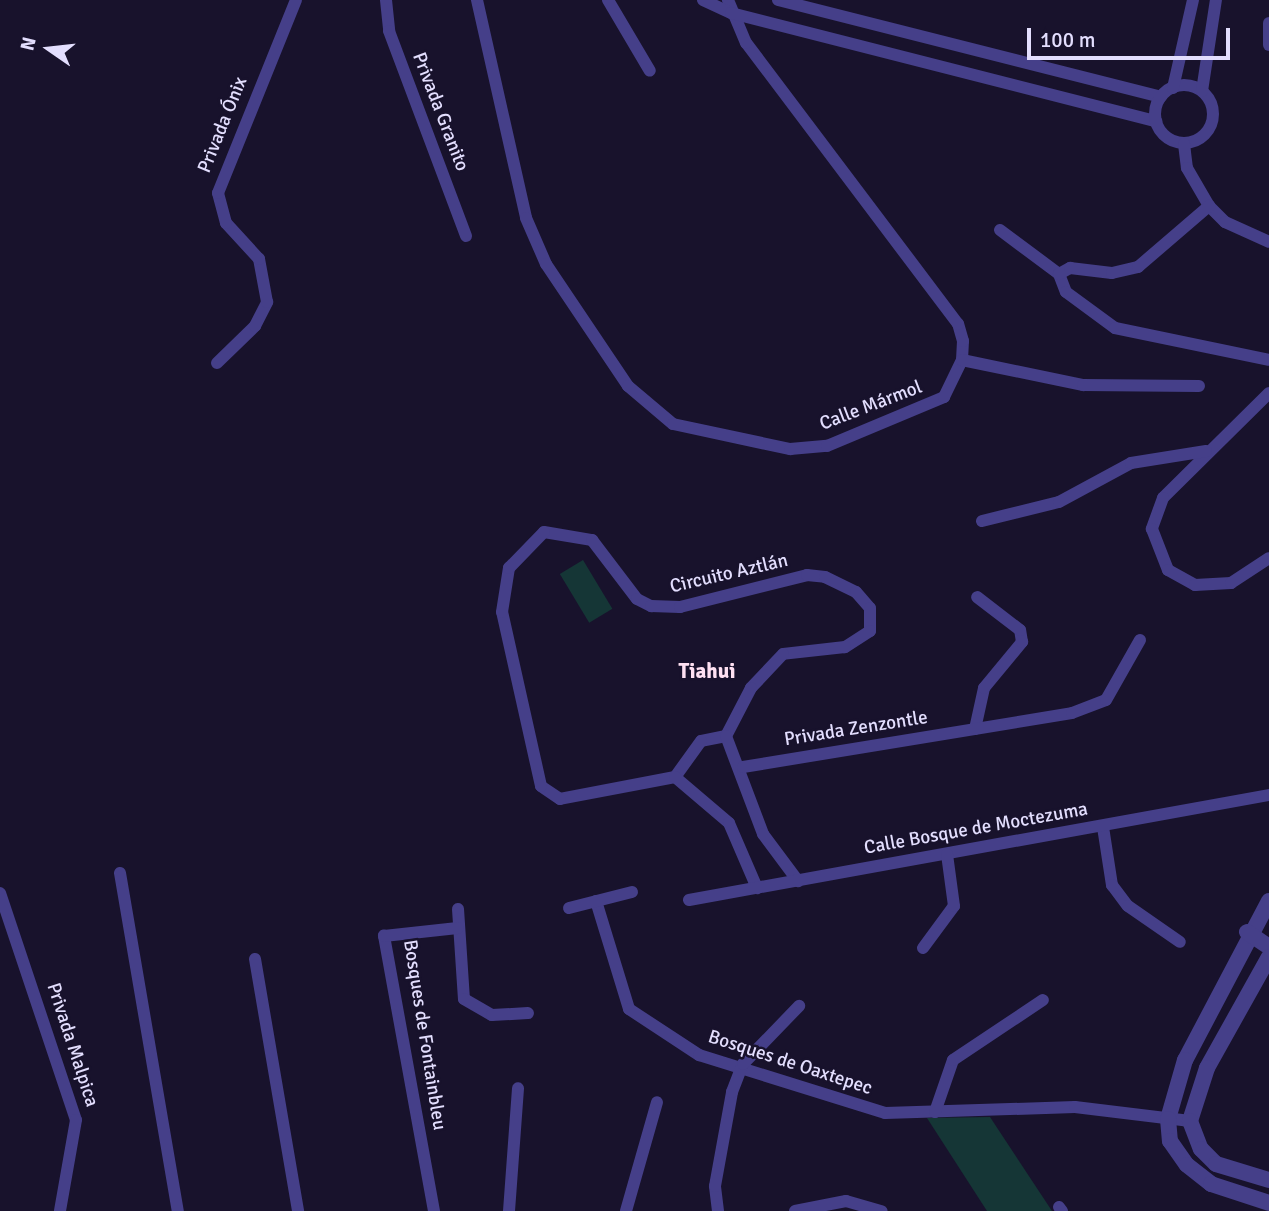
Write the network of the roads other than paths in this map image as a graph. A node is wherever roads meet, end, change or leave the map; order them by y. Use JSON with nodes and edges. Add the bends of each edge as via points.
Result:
{"nodes":[{"id":1,"x":296,"y":0,"type":"edge"},
{"id":2,"x":386,"y":0,"type":"edge"},
{"id":3,"x":477,"y":0,"type":"edge"},
{"id":4,"x":608,"y":0,"type":"edge"},
{"id":5,"x":703,"y":0,"type":"edge"},
{"id":6,"x":778,"y":0,"type":"edge"},
{"id":7,"x":1193,"y":0,"type":"edge"},
{"id":8,"x":1216,"y":0,"type":"edge"},
{"id":9,"x":730,"y":7,"type":"edge"},
{"id":10,"x":1269,"y":23,"type":"edge"},
{"id":11,"x":1269,"y":45,"type":"edge"},
{"id":12,"x":650,"y":71,"type":"dead end"},
{"id":13,"x":1173,"y":88,"type":"junction"},
{"id":14,"x":1202,"y":91,"type":"junction"},
{"id":15,"x":1161,"y":97,"type":"junction"},
{"id":16,"x":1156,"y":121,"type":"junction"},
{"id":17,"x":1184,"y":144,"type":"junction"},
{"id":18,"x":1209,"y":206,"type":"junction"},
{"id":19,"x":1000,"y":230,"type":"dead end"},
{"id":20,"x":466,"y":236,"type":"dead end"},
{"id":21,"x":1269,"y":242,"type":"edge"},
{"id":22,"x":1059,"y":274,"type":"junction"},
{"id":23,"x":962,"y":360,"type":"junction"},
{"id":24,"x":1269,"y":360,"type":"edge"},
{"id":25,"x":217,"y":363,"type":"dead end"},
{"id":26,"x":1199,"y":386,"type":"dead end"},
{"id":27,"x":1269,"y":393,"type":"edge"},
{"id":28,"x":1206,"y":451,"type":"junction"},
{"id":29,"x":982,"y":521,"type":"dead end"},
{"id":30,"x":1269,"y":558,"type":"edge"},
{"id":31,"x":977,"y":597,"type":"dead end"},
{"id":32,"x":1140,"y":640,"type":"dead end"},
{"id":33,"x":975,"y":729,"type":"junction"},
{"id":34,"x":726,"y":736,"type":"junction"},
{"id":35,"x":743,"y":767,"type":"junction"},
{"id":36,"x":675,"y":777,"type":"junction"},
{"id":37,"x":1269,"y":795,"type":"edge"},
{"id":38,"x":1103,"y":827,"type":"junction"},
{"id":39,"x":947,"y":854,"type":"junction"},
{"id":40,"x":120,"y":873,"type":"dead end"},
{"id":41,"x":799,"y":881,"type":"junction"},
{"id":42,"x":757,"y":888,"type":"junction"},
{"id":43,"x":632,"y":892,"type":"dead end"},
{"id":44,"x":0,"y":893,"type":"edge"},
{"id":45,"x":689,"y":900,"type":"dead end"},
{"id":46,"x":596,"y":901,"type":"junction"},
{"id":47,"x":1269,"y":901,"type":"edge"},
{"id":48,"x":569,"y":908,"type":"dead end"},
{"id":49,"x":458,"y":909,"type":"dead end"},
{"id":50,"x":458,"y":928,"type":"junction"},
{"id":51,"x":1247,"y":932,"type":"junction"},
{"id":52,"x":1180,"y":942,"type":"dead end"},
{"id":53,"x":1269,"y":947,"type":"edge"},
{"id":54,"x":923,"y":948,"type":"dead end"},
{"id":55,"x":1269,"y":957,"type":"edge"},
{"id":56,"x":255,"y":959,"type":"dead end"},
{"id":57,"x":1226,"y":980,"type":"junction"},
{"id":58,"x":1251,"y":993,"type":"junction"},
{"id":59,"x":1042,"y":1000,"type":"dead end"},
{"id":60,"x":799,"y":1006,"type":"dead end"},
{"id":61,"x":528,"y":1013,"type":"dead end"},
{"id":62,"x":743,"y":1065,"type":"junction"},
{"id":63,"x":518,"y":1088,"type":"dead end"},
{"id":64,"x":657,"y":1102,"type":"dead end"},
{"id":65,"x":935,"y":1112,"type":"junction"},
{"id":66,"x":1168,"y":1119,"type":"junction"},
{"id":67,"x":1191,"y":1121,"type":"junction"},
{"id":68,"x":1269,"y":1180,"type":"edge"},
{"id":69,"x":1269,"y":1203,"type":"edge"},
{"id":70,"x":60,"y":1211,"type":"edge"},
{"id":71,"x":178,"y":1211,"type":"edge"},
{"id":72,"x":298,"y":1211,"type":"edge"},
{"id":73,"x":434,"y":1211,"type":"edge"},
{"id":74,"x":509,"y":1211,"type":"edge"},
{"id":75,"x":626,"y":1211,"type":"edge"},
{"id":76,"x":718,"y":1211,"type":"edge"},
{"id":77,"x":795,"y":1211,"type":"edge"},
{"id":78,"x":882,"y":1211,"type":"edge"}],
"edges":[{"from":1,"to":25,"type":"street","name":"Privada Ónix","via":[[218,193],[226,223],[259,259],[267,302],[255,326]]},
{"from":2,"to":20,"type":"street","name":"Privada Granito","via":[[389,31]]},
{"from":3,"to":23,"type":"street","name":"Calle Mármol","via":[[526,218],[587,332],[647,407],[673,424],[724,438],[790,449],[827,446],[944,397]]},
{"from":4,"to":12,"type":"street"},
{"from":5,"to":9,"type":"street"},
{"from":6,"to":15,"type":"street"},
{"from":7,"to":13,"type":"street"},
{"from":8,"to":14,"type":"street"},
{"from":9,"to":16,"type":"street"},
{"from":9,"to":23,"type":"street","via":[[746,43],[958,324]]},
{"from":10,"to":11,"type":"street"},
{"from":13,"to":14,"type":"street"},
{"from":13,"to":15,"type":"street"},
{"from":14,"to":17,"type":"street","via":[[1211,103],[1211,124],[1198,140]]},
{"from":15,"to":16,"type":"street"},
{"from":16,"to":17,"type":"street","via":[[1166,138]]},
{"from":17,"to":18,"type":"street","via":[[1187,168]]},
{"from":18,"to":21,"type":"street","via":[[1225,222]]},
{"from":18,"to":22,"type":"street","via":[[1138,267],[1112,272],[1070,268]]},
{"from":19,"to":22,"type":"street"},
{"from":22,"to":24,"type":"street","via":[[1066,292],[1115,328]]},
{"from":23,"to":26,"type":"street","via":[[1083,385]]},
{"from":27,"to":28,"type":"street"},
{"from":28,"to":29,"type":"street","via":[[1131,463],[1059,502]]},
{"from":28,"to":30,"type":"street","via":[[1156,512],[1159,558],[1180,580],[1216,588]]},
{"from":31,"to":33,"type":"street","via":[[1020,630],[1022,642],[984,688]]},
{"from":32,"to":33,"type":"street","name":"Privada Zenzontle","via":[[1106,700]]},
{"from":33,"to":35,"type":"street","name":"Privada Zenzontle"},
{"from":34,"to":35,"type":"street"},
{"from":34,"to":36,"type":"street","via":[[701,741]]},
{"from":34,"to":36,"type":"street","name":"Circuito Aztlán","via":[[751,688],[783,654],[865,638],[873,619],[856,592],[807,575],[659,608],[637,599],[592,540],[562,531],[536,539],[509,568],[502,612],[541,786],[560,799]]},
{"from":35,"to":41,"type":"street","via":[[744,795],[763,834]]},
{"from":36,"to":42,"type":"street","via":[[729,823]]},
{"from":37,"to":38,"type":"street","name":"Calle Bosque de Moctezuma"},
{"from":38,"to":39,"type":"street","name":"Calle Bosque de Moctezuma"},
{"from":38,"to":52,"type":"street","via":[[1112,885],[1128,906]]},
{"from":39,"to":41,"type":"street","name":"Calle Bosque de Moctezuma"},
{"from":39,"to":54,"type":"street","via":[[954,906]]},
{"from":40,"to":71,"type":"street"},
{"from":41,"to":42,"type":"street","name":"Calle Bosque de Moctezuma"},
{"from":42,"to":45,"type":"street","name":"Calle Bosque de Moctezuma"},
{"from":43,"to":46,"type":"street"},
{"from":44,"to":70,"type":"street","name":"Privada Malpica","via":[[76,1120]]},
{"from":46,"to":48,"type":"street"},
{"from":46,"to":62,"type":"street","name":"Bosques de Oaxtepec","via":[[629,1009],[699,1055]]},
{"from":47,"to":51,"type":"street"},
{"from":49,"to":50,"type":"street"},
{"from":50,"to":61,"type":"street","via":[[464,999],[471,1009]]},
{"from":50,"to":73,"type":"street","name":"Bosques de Fontainbleu","via":[[384,936]]},
{"from":51,"to":53,"type":"street"},
{"from":51,"to":57,"type":"street"},
{"from":55,"to":58,"type":"street"},
{"from":56,"to":72,"type":"street"},
{"from":57,"to":58,"type":"street"},
{"from":57,"to":66,"type":"street","via":[[1185,1060]]},
{"from":58,"to":67,"type":"street","via":[[1207,1068]]},
{"from":59,"to":65,"type":"street","via":[[953,1060]]},
{"from":60,"to":62,"type":"street"},
{"from":62,"to":65,"type":"street","name":"Bosques de Oaxtepec","via":[[855,1107]]},
{"from":62,"to":76,"type":"street","via":[[715,1186]]},
{"from":63,"to":74,"type":"street"},
{"from":64,"to":75,"type":"street"},
{"from":65,"to":66,"type":"street","name":"Bosques de Oaxtepec","via":[[1075,1107]]},
{"from":66,"to":67,"type":"street","name":"Bosques de Oaxtepec"},
{"from":66,"to":69,"type":"street","via":[[1170,1141],[1187,1166],[1211,1184]]},
{"from":67,"to":68,"type":"street","via":[[1200,1149],[1216,1164]]},
{"from":77,"to":78,"type":"street","via":[[846,1201]]}]}
